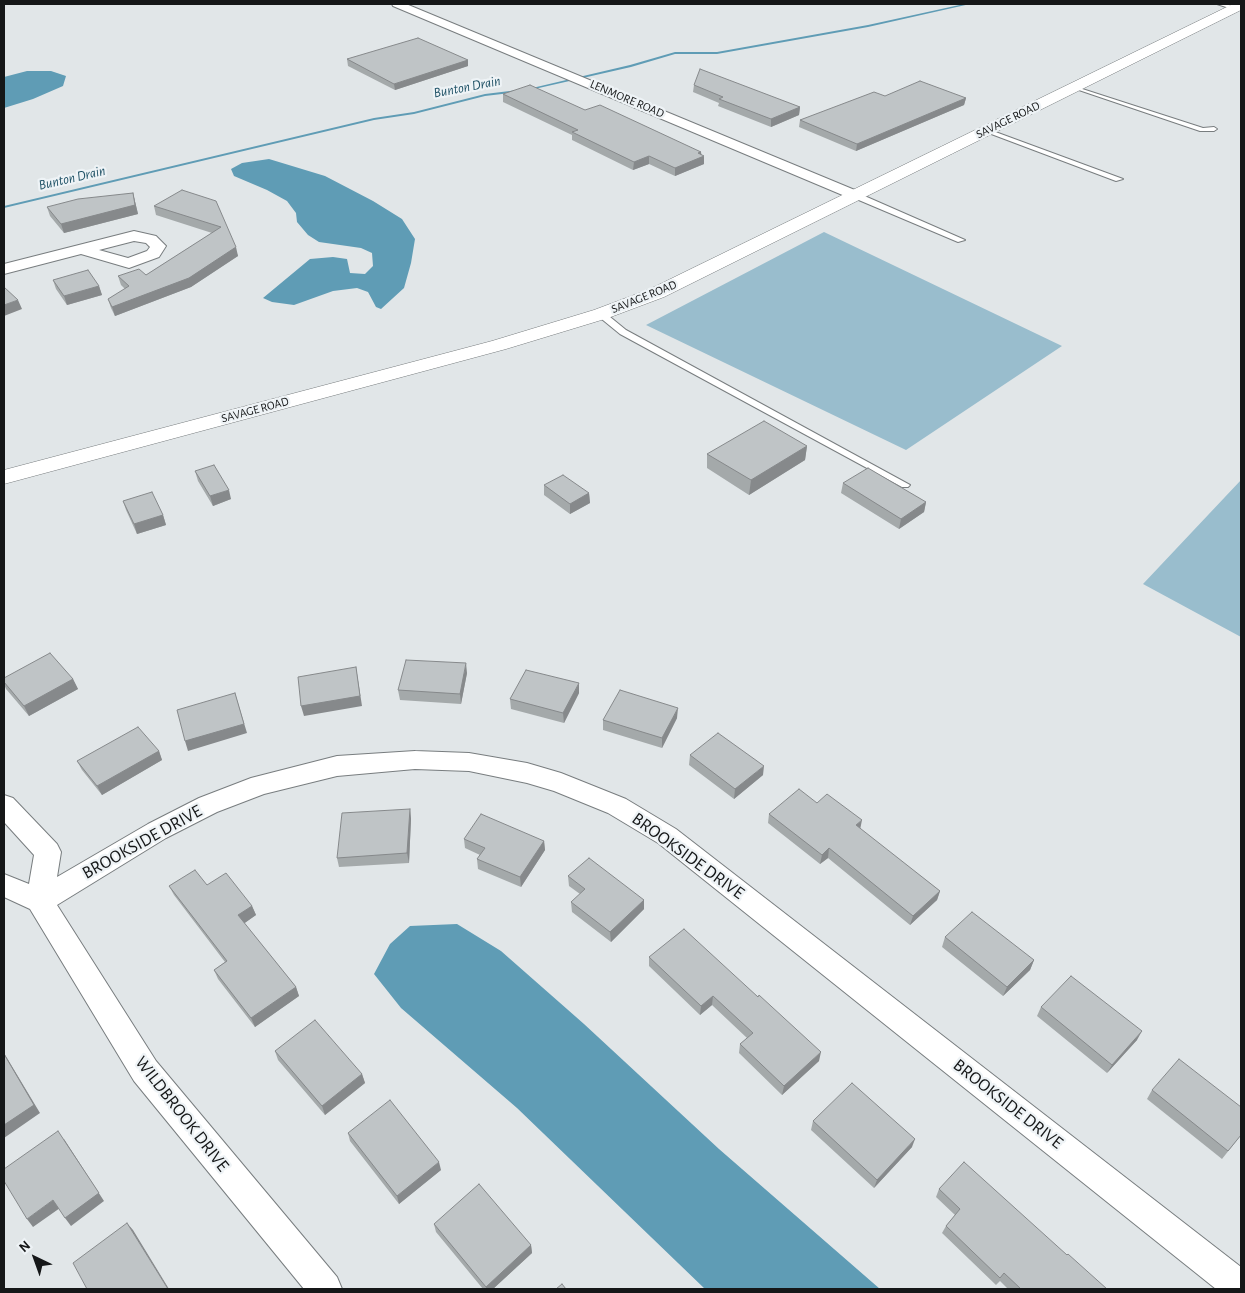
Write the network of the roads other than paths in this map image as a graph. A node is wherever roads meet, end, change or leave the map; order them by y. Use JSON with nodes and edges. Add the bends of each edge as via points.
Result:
{"nodes":[{"id":1,"x":397,"y":4,"type":"edge"},
{"id":2,"x":1232,"y":6,"type":"edge"},
{"id":3,"x":1075,"y":87,"type":"junction"},
{"id":4,"x":1214,"y":129,"type":"dead end"},
{"id":5,"x":988,"y":130,"type":"junction"},
{"id":6,"x":1119,"y":179,"type":"dead end"},
{"id":7,"x":857,"y":196,"type":"junction"},
{"id":8,"x":961,"y":240,"type":"dead end"},
{"id":9,"x":84,"y":250,"type":"dead end"},
{"id":10,"x":4,"y":269,"type":"edge"},
{"id":11,"x":601,"y":314,"type":"junction"},
{"id":12,"x":4,"y":476,"type":"edge"},
{"id":13,"x":905,"y":484,"type":"dead end"},
{"id":14,"x":4,"y":805,"type":"edge"},
{"id":15,"x":4,"y":885,"type":"edge"},
{"id":16,"x":40,"y":901,"type":"junction"},
{"id":17,"x":1241,"y":1288,"type":"edge"},
{"id":18,"x":325,"y":1289,"type":"edge"}],
"edges":[{"from":1,"to":7,"type":"street","name":"LENMORE ROAD"},
{"from":2,"to":3,"type":"street","name":"SAVAGE ROAD"},
{"from":3,"to":4,"type":"lane","via":[[1202,130]]},
{"from":3,"to":5,"type":"street","name":"SAVAGE ROAD"},
{"from":5,"to":6,"type":"lane"},
{"from":5,"to":7,"type":"street","name":"SAVAGE ROAD"},
{"from":7,"to":8,"type":"lane"},
{"from":7,"to":11,"type":"street","name":"SAVAGE ROAD","via":[[658,294]]},
{"from":9,"to":10,"type":"street"},
{"from":11,"to":12,"type":"street","name":"SAVAGE ROAD","via":[[499,345]]},
{"from":11,"to":13,"type":"lane","via":[[623,332]]},
{"from":14,"to":16,"type":"street","via":[[48,852]]},
{"from":15,"to":16,"type":"street"},
{"from":16,"to":17,"type":"street","name":"BROOKSIDE DRIVE","via":[[156,830],[208,805],[260,785],[336,766],[416,760],[469,762],[561,782],[617,806],[667,836]]},
{"from":16,"to":18,"type":"street","name":"WILDBROOK DRIVE","via":[[145,1071]]}]}
